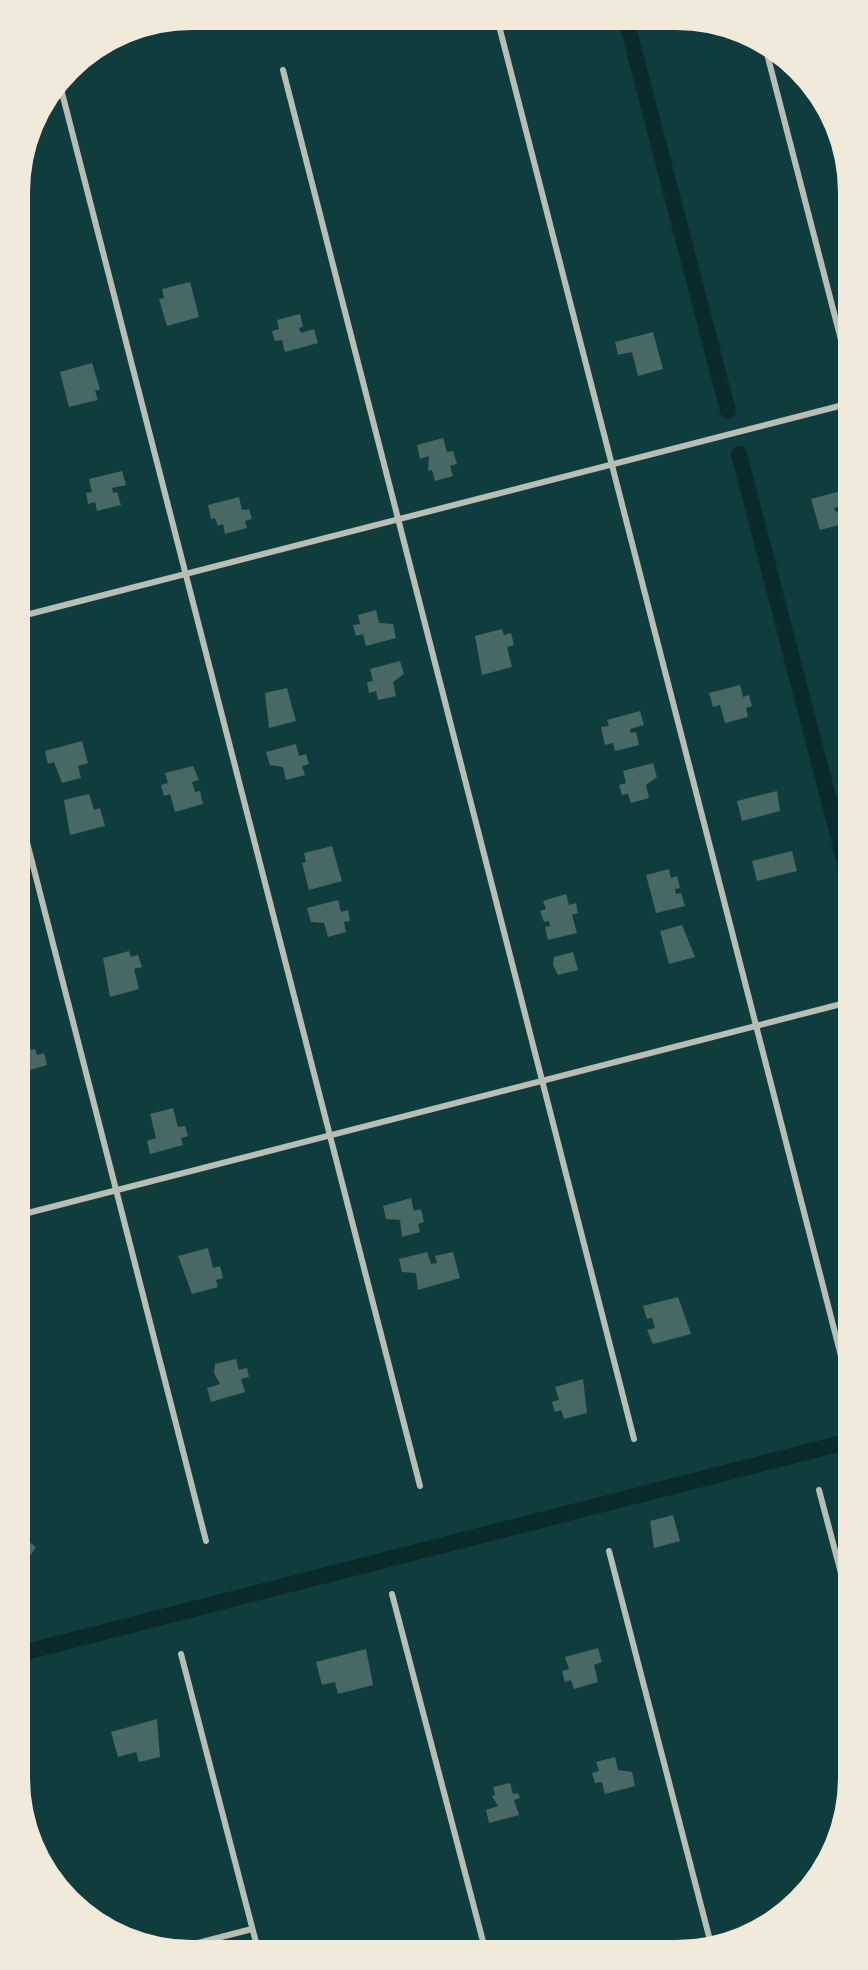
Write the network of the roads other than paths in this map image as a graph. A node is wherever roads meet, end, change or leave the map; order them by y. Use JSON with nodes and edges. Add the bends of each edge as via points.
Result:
{"nodes":[{"id":1,"x":500,"y":30,"type":"edge"},
{"id":2,"x":768,"y":59,"type":"edge"},
{"id":3,"x":283,"y":70,"type":"dead end"},
{"id":4,"x":62,"y":94,"type":"edge"},
{"id":5,"x":838,"y":328,"type":"edge"},
{"id":6,"x":838,"y":406,"type":"edge"},
{"id":7,"x":610,"y":466,"type":"junction"},
{"id":8,"x":398,"y":520,"type":"junction"},
{"id":9,"x":185,"y":574,"type":"junction"},
{"id":10,"x":30,"y":614,"type":"edge"},
{"id":11,"x":30,"y":854,"type":"edge"},
{"id":12,"x":838,"y":1005,"type":"edge"},
{"id":13,"x":756,"y":1026,"type":"junction"},
{"id":14,"x":543,"y":1081,"type":"junction"},
{"id":15,"x":329,"y":1136,"type":"junction"},
{"id":16,"x":116,"y":1191,"type":"junction"},
{"id":17,"x":30,"y":1212,"type":"edge"},
{"id":18,"x":838,"y":1344,"type":"edge"},
{"id":19,"x":634,"y":1439,"type":"dead end"},
{"id":20,"x":420,"y":1486,"type":"dead end"},
{"id":21,"x":819,"y":1490,"type":"dead end"},
{"id":22,"x":206,"y":1541,"type":"dead end"},
{"id":23,"x":609,"y":1551,"type":"dead end"},
{"id":24,"x":838,"y":1562,"type":"edge"},
{"id":25,"x":392,"y":1594,"type":"dead end"},
{"id":26,"x":181,"y":1654,"type":"dead end"},
{"id":27,"x":252,"y":1929,"type":"junction"},
{"id":28,"x":709,"y":1936,"type":"edge"},
{"id":29,"x":210,"y":1940,"type":"edge"},
{"id":30,"x":255,"y":1940,"type":"edge"},
{"id":31,"x":483,"y":1940,"type":"edge"}],
"edges":[{"from":1,"to":7,"type":"street"},
{"from":2,"to":5,"type":"street"},
{"from":3,"to":8,"type":"street"},
{"from":4,"to":9,"type":"street"},
{"from":6,"to":7,"type":"street"},
{"from":7,"to":8,"type":"street"},
{"from":7,"to":13,"type":"street"},
{"from":8,"to":9,"type":"street"},
{"from":8,"to":14,"type":"street"},
{"from":9,"to":10,"type":"street"},
{"from":9,"to":15,"type":"street"},
{"from":11,"to":16,"type":"street"},
{"from":12,"to":13,"type":"street"},
{"from":13,"to":14,"type":"street"},
{"from":13,"to":18,"type":"street"},
{"from":14,"to":15,"type":"street"},
{"from":14,"to":19,"type":"street"},
{"from":15,"to":16,"type":"street"},
{"from":15,"to":20,"type":"street"},
{"from":16,"to":17,"type":"street"},
{"from":16,"to":22,"type":"street"},
{"from":21,"to":24,"type":"street"},
{"from":23,"to":28,"type":"street"},
{"from":25,"to":31,"type":"street"},
{"from":26,"to":27,"type":"street"},
{"from":27,"to":29,"type":"street"},
{"from":27,"to":30,"type":"street"}]}
